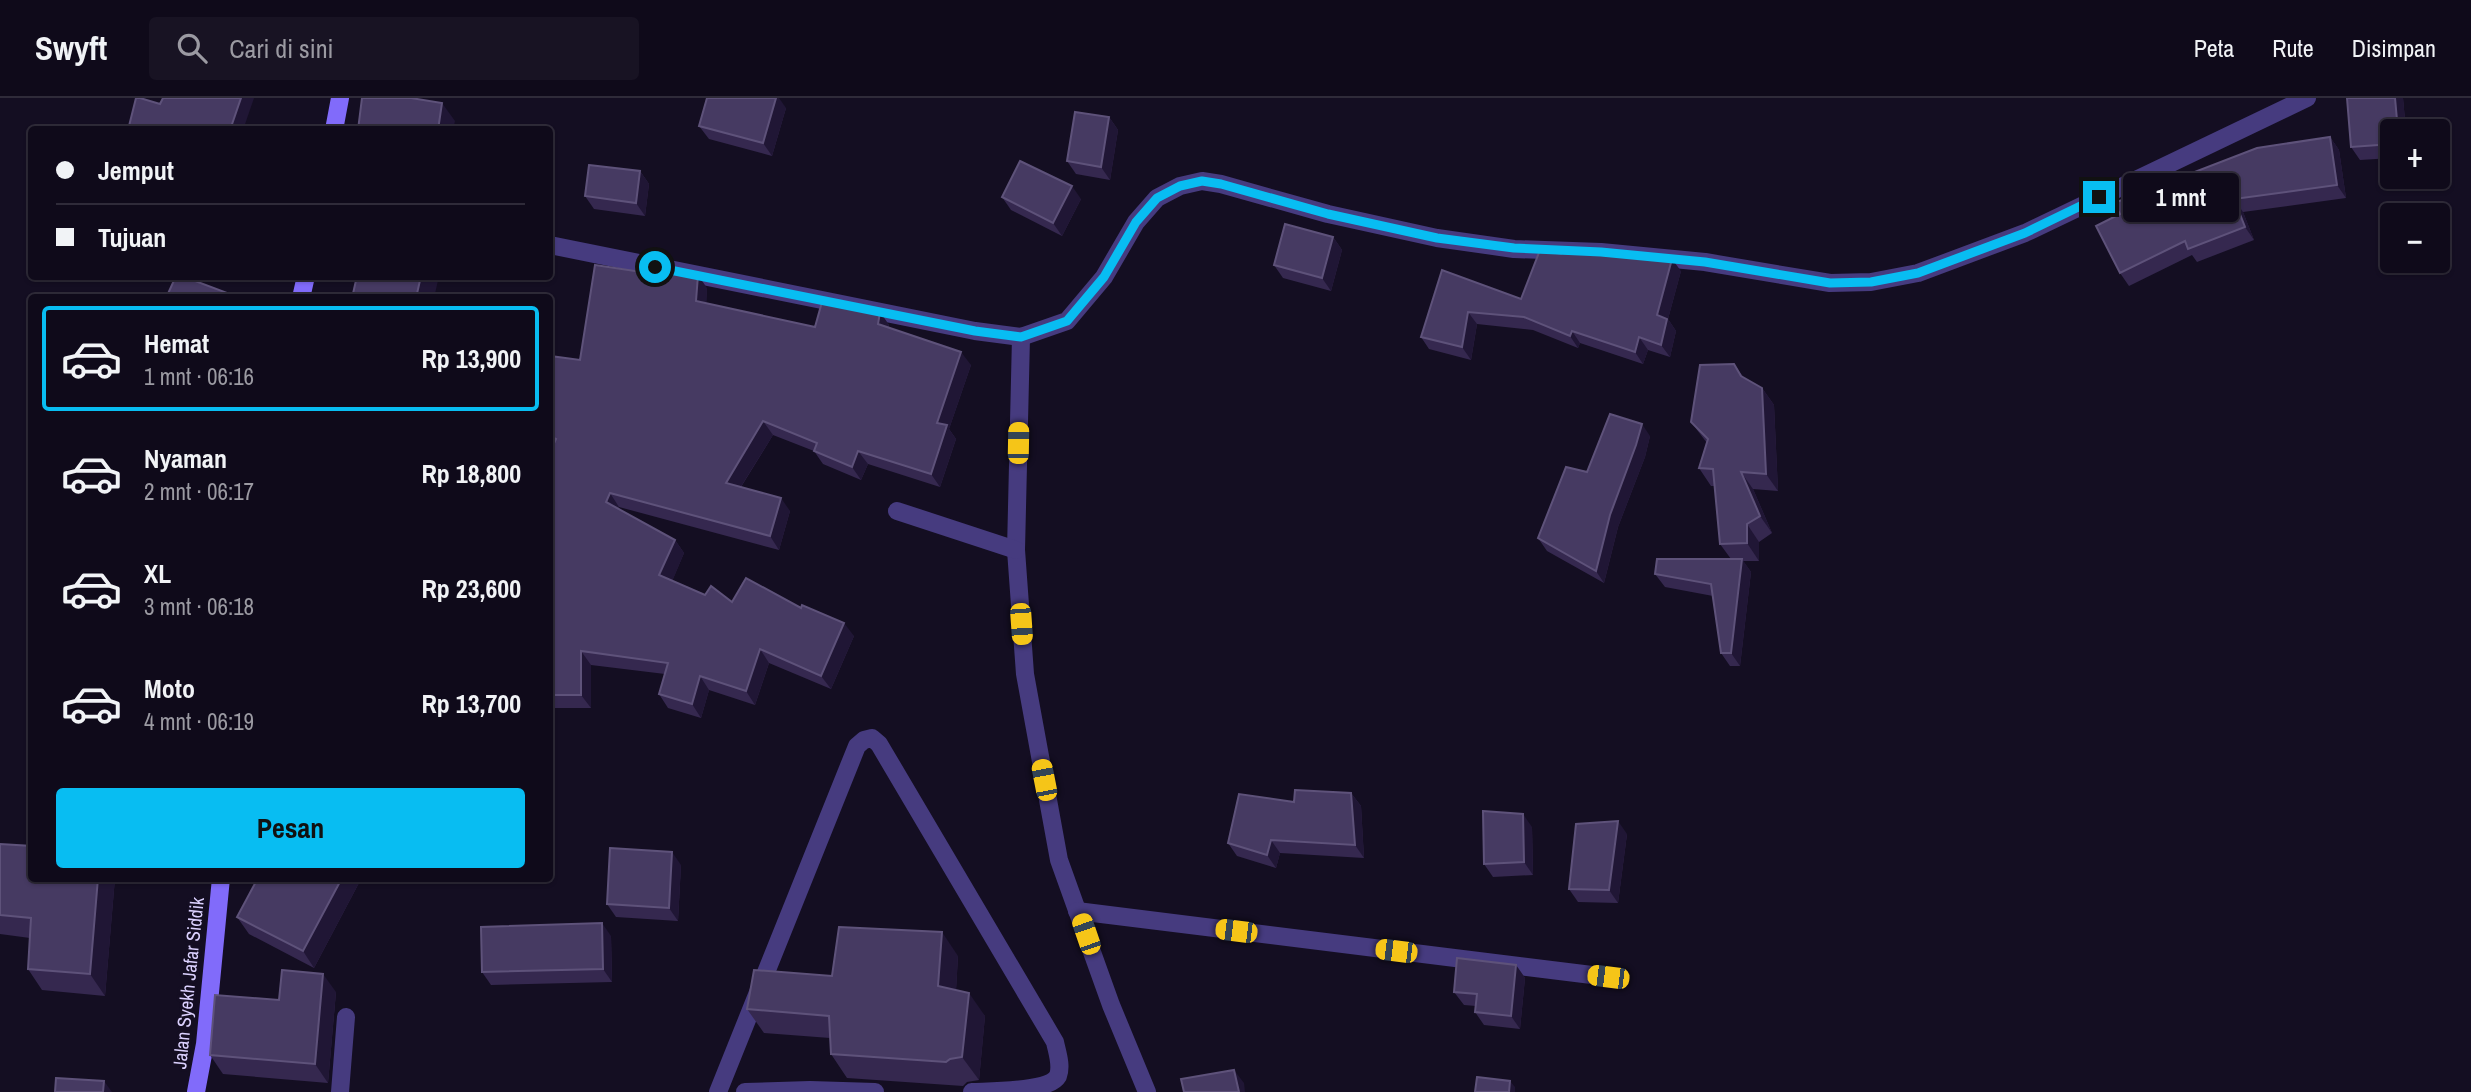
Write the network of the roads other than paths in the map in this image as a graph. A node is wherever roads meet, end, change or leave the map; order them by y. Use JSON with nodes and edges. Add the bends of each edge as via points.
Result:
{"nodes":[{"id":1,"x":340,"y":98,"type":"edge"},
{"id":2,"x":2307,"y":98,"type":"edge"},
{"id":3,"x":335,"y":126,"type":"edge"},
{"id":4,"x":553,"y":246,"type":"edge"},
{"id":5,"x":1021,"y":337,"type":"junction"},
{"id":6,"x":897,"y":511,"type":"dead end"},
{"id":7,"x":1016,"y":550,"type":"junction"},
{"id":8,"x":221,"y":882,"type":"edge"},
{"id":9,"x":1077,"y":911,"type":"junction"},
{"id":10,"x":1608,"y":977,"type":"dead end"},
{"id":11,"x":346,"y":1017,"type":"dead end"},
{"id":12,"x":810,"y":1091,"type":"edge"},
{"id":13,"x":196,"y":1092,"type":"edge"},
{"id":14,"x":340,"y":1092,"type":"edge"},
{"id":15,"x":718,"y":1092,"type":"edge"},
{"id":16,"x":745,"y":1092,"type":"edge"},
{"id":17,"x":874,"y":1092,"type":"edge"},
{"id":18,"x":972,"y":1092,"type":"edge"},
{"id":19,"x":1147,"y":1092,"type":"edge"}],
"edges":[{"from":1,"to":3,"type":"main road"},
{"from":2,"to":5,"type":"street","via":[[2025,233],[1918,273],[1871,282],[1830,283],[1705,262],[1437,238],[1202,181],[1157,198],[1136,222],[1104,277],[1067,321]]},
{"from":4,"to":5,"type":"street"},
{"from":5,"to":7,"type":"street"},
{"from":6,"to":7,"type":"street"},
{"from":7,"to":9,"type":"street","via":[[1025,674],[1059,860]]},
{"from":8,"to":13,"type":"main road","name":"Jalan Syekh Jafar Siddik"},
{"from":9,"to":10,"type":"street"},
{"from":9,"to":19,"type":"street"},
{"from":11,"to":14,"type":"street"},
{"from":12,"to":16,"type":"street"},
{"from":12,"to":17,"type":"street"},
{"from":15,"to":18,"type":"street","via":[[857,746],[872,738],[1055,1042],[1058,1075],[1052,1084],[1030,1090]]}]}
